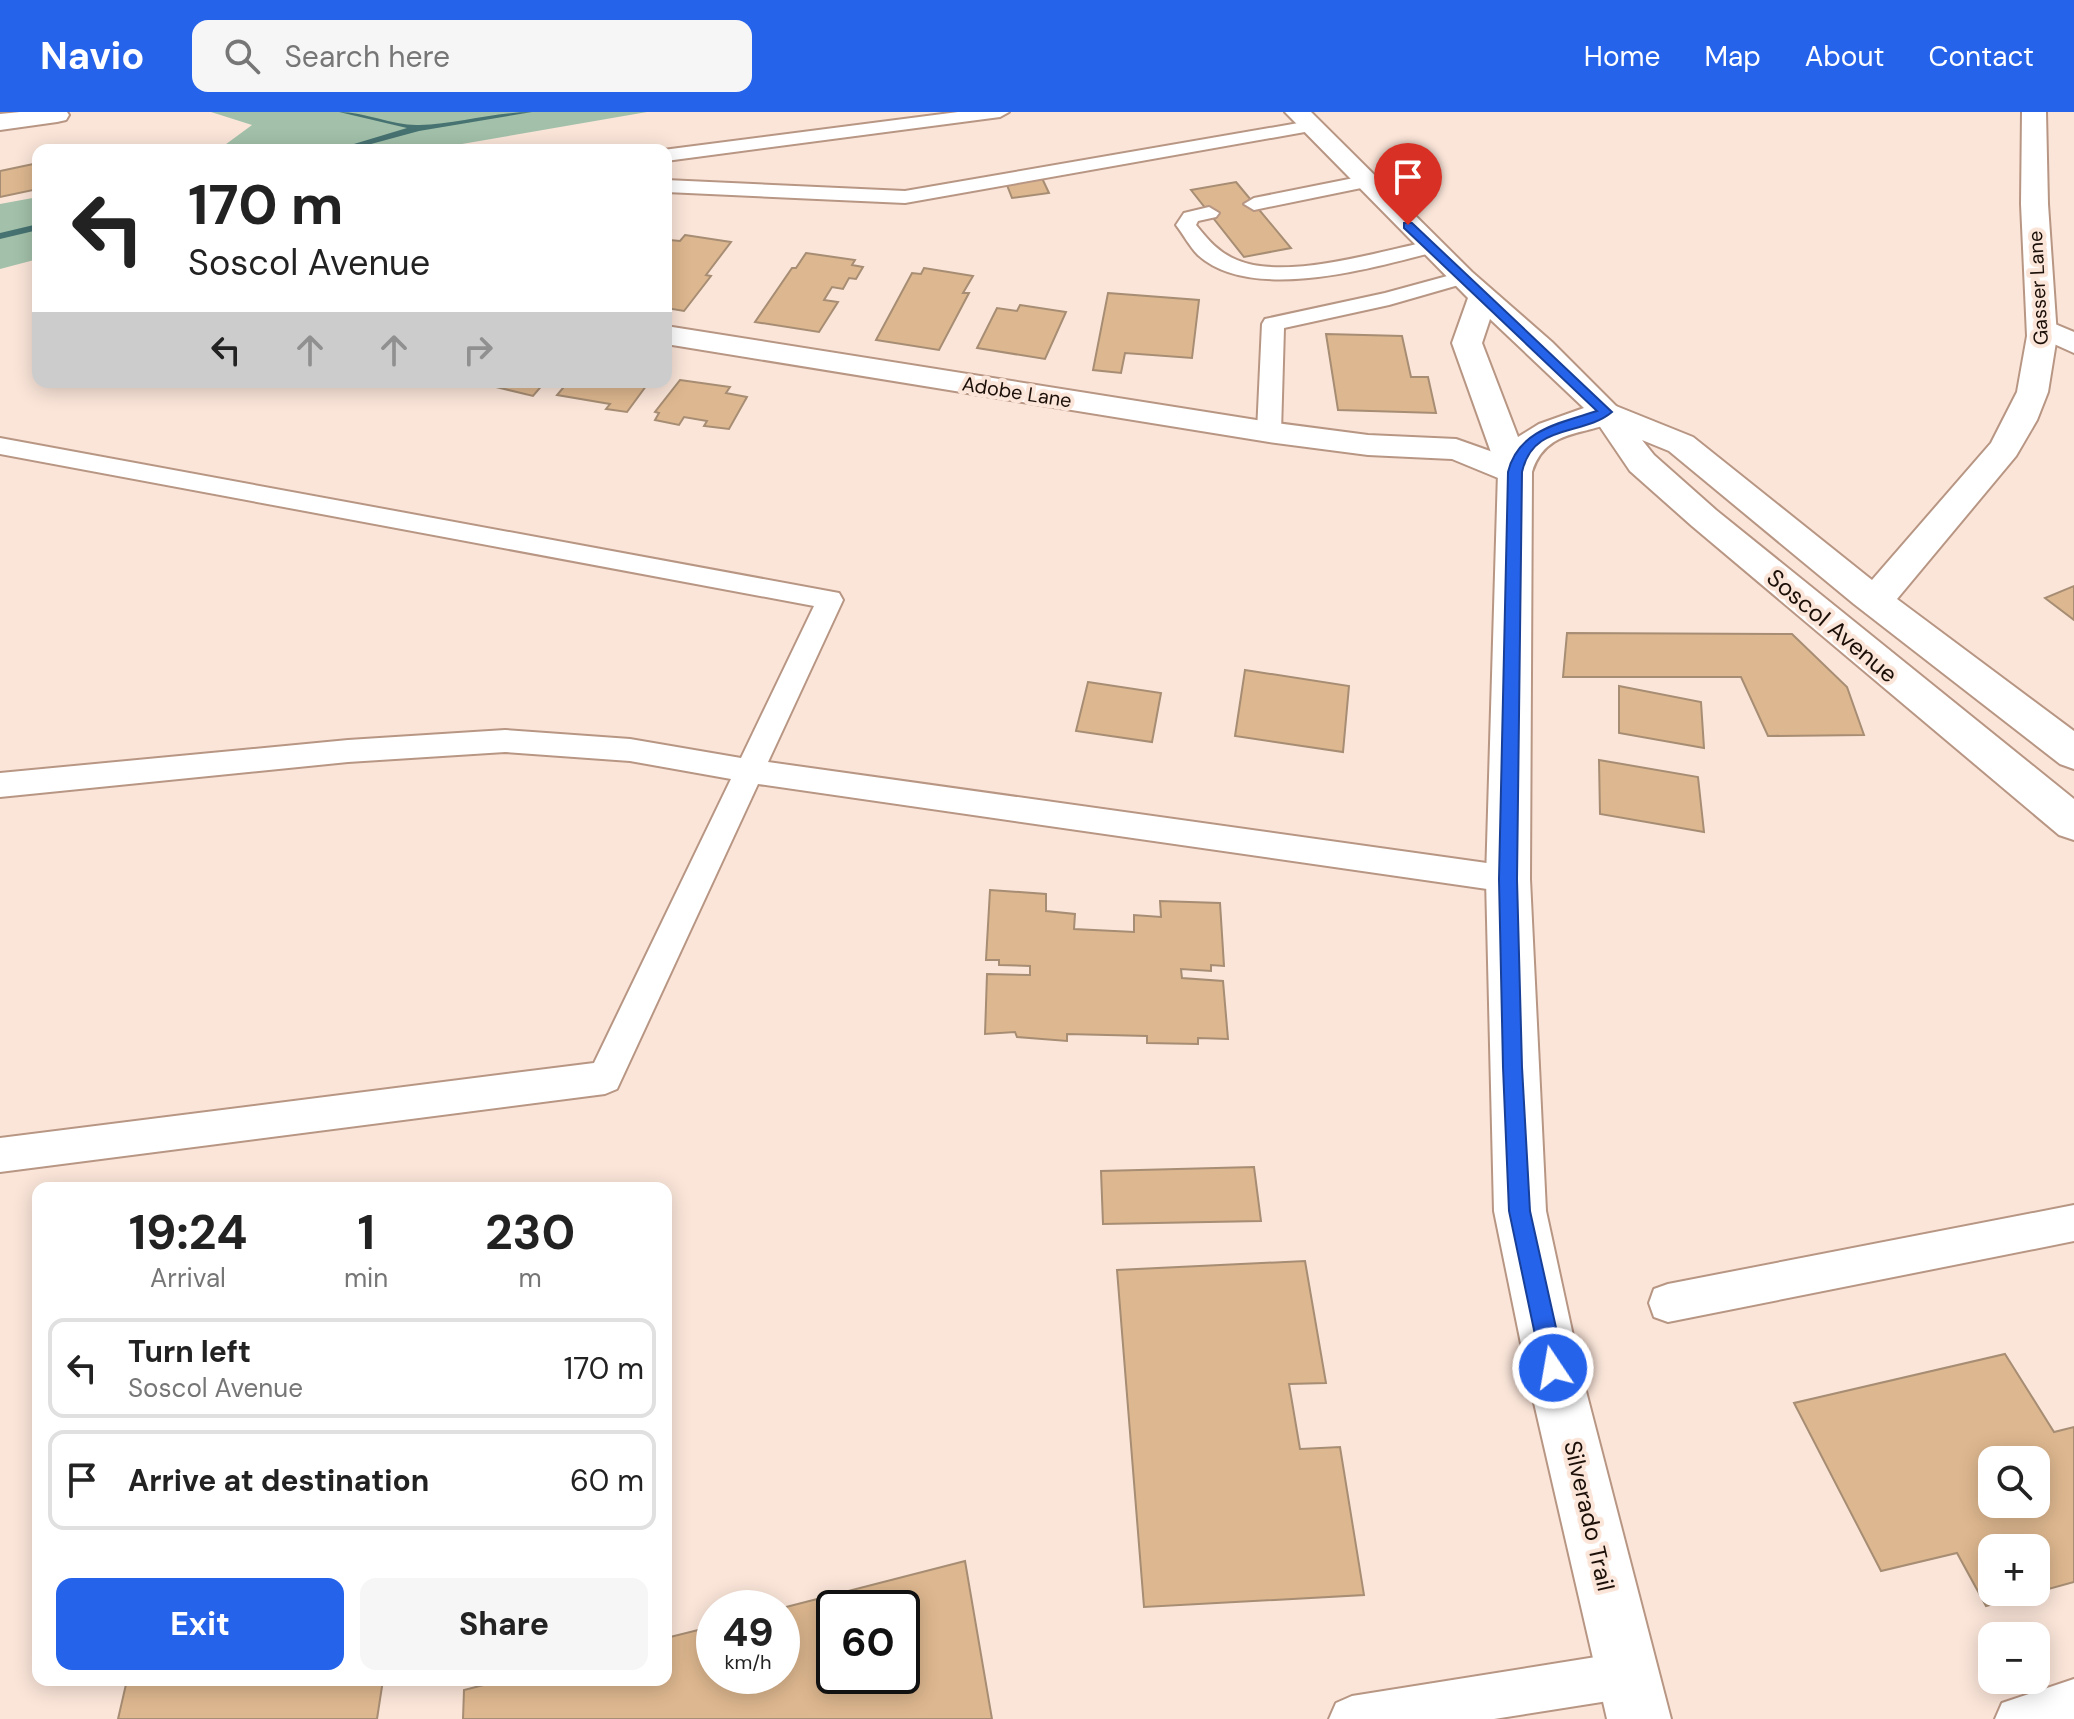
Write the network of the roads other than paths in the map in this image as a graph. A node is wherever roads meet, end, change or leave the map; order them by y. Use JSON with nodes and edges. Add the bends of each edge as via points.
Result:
{"nodes":[{"id":1,"x":1000,"y":112,"type":"edge"},
{"id":2,"x":2034,"y":112,"type":"edge"},
{"id":3,"x":57,"y":115,"type":"dead end"},
{"id":4,"x":1303,"y":119,"type":"edge"},
{"id":5,"x":0,"y":122,"type":"edge"},
{"id":6,"x":672,"y":154,"type":"edge"},
{"id":7,"x":1364,"y":182,"type":"junction"},
{"id":8,"x":672,"y":186,"type":"edge"},
{"id":9,"x":1254,"y":204,"type":"dead end"},
{"id":10,"x":1209,"y":213,"type":"dead end"},
{"id":11,"x":1431,"y":247,"type":"junction"},
{"id":12,"x":1472,"y":288,"type":"junction"},
{"id":13,"x":2043,"y":328,"type":"junction"},
{"id":14,"x":672,"y":336,"type":"edge"},
{"id":15,"x":2074,"y":344,"type":"edge"},
{"id":16,"x":1606,"y":412,"type":"junction"},
{"id":17,"x":1269,"y":432,"type":"junction"},
{"id":18,"x":0,"y":446,"type":"edge"},
{"id":19,"x":1514,"y":486,"type":"junction"},
{"id":20,"x":1875,"y":600,"type":"junction"},
{"id":21,"x":2074,"y":753,"type":"edge"},
{"id":22,"x":751,"y":771,"type":"junction"},
{"id":23,"x":0,"y":785,"type":"edge"},
{"id":24,"x":2074,"y":823,"type":"edge"},
{"id":25,"x":1508,"y":879,"type":"junction"},
{"id":26,"x":0,"y":1155,"type":"edge"},
{"id":27,"x":2074,"y":1223,"type":"edge"},
{"id":28,"x":1668,"y":1303,"type":"dead end"},
{"id":29,"x":1633,"y":1697,"type":"edge"},
{"id":30,"x":2074,"y":1702,"type":"edge"},
{"id":31,"x":1352,"y":1719,"type":"edge"},
{"id":32,"x":2018,"y":1719,"type":"edge"}],
"edges":[{"from":1,"to":6,"type":"lane"},
{"from":2,"to":13,"type":"main road","name":"Gasser Lane"},
{"from":3,"to":5,"type":"main road"},
{"from":4,"to":7,"type":"main road","name":"Soscol Avenue"},
{"from":4,"to":8,"type":"lane","via":[[905,197]]},
{"from":7,"to":9,"type":"lane"},
{"from":7,"to":11,"type":"main road","name":"Soscol Avenue"},
{"from":10,"to":11,"type":"lane","via":[[1191,217],[1186,225],[1195,243],[1219,262],[1268,273],[1317,272]]},
{"from":11,"to":12,"type":"main road","name":"Soscol Avenue"},
{"from":12,"to":16,"type":"main road","name":"Soscol Avenue"},
{"from":12,"to":17,"type":"lane","via":[[1273,324]]},
{"from":12,"to":19,"type":"main road","via":[[1467,343]]},
{"from":13,"to":15,"type":"main road"},
{"from":13,"to":20,"type":"main road","name":"Gasser Lane","via":[[2035,388],[2018,428]]},
{"from":14,"to":17,"type":"main road","name":"Adobe Lane"},
{"from":16,"to":19,"type":"main road","name":"Silverado Trail","via":[[1531,441],[1518,456]]},
{"from":16,"to":20,"type":"main road","name":"Soscol Avenue","via":[[1681,444]]},
{"from":16,"to":24,"type":"main road","name":"Soscol Avenue","via":[[1642,463]]},
{"from":17,"to":19,"type":"main road","name":"Adobe Lane","via":[[1368,445],[1394,459]]},
{"from":18,"to":22,"type":"lane","via":[[830,600]]},
{"from":19,"to":25,"type":"main road","name":"Silverado Trail"},
{"from":20,"to":21,"type":"main road","name":"Soscol Avenue"},
{"from":22,"to":23,"type":"lane","via":[[630,750],[505,741]]},
{"from":22,"to":25,"type":"lane"},
{"from":22,"to":26,"type":"lane","via":[[605,1078]]},
{"from":25,"to":29,"type":"main road","name":"Silverado Trail","via":[[1520,1211]]},
{"from":27,"to":28,"type":"lane"},
{"from":29,"to":31,"type":"lane"},
{"from":30,"to":32,"type":"lane"}]}
